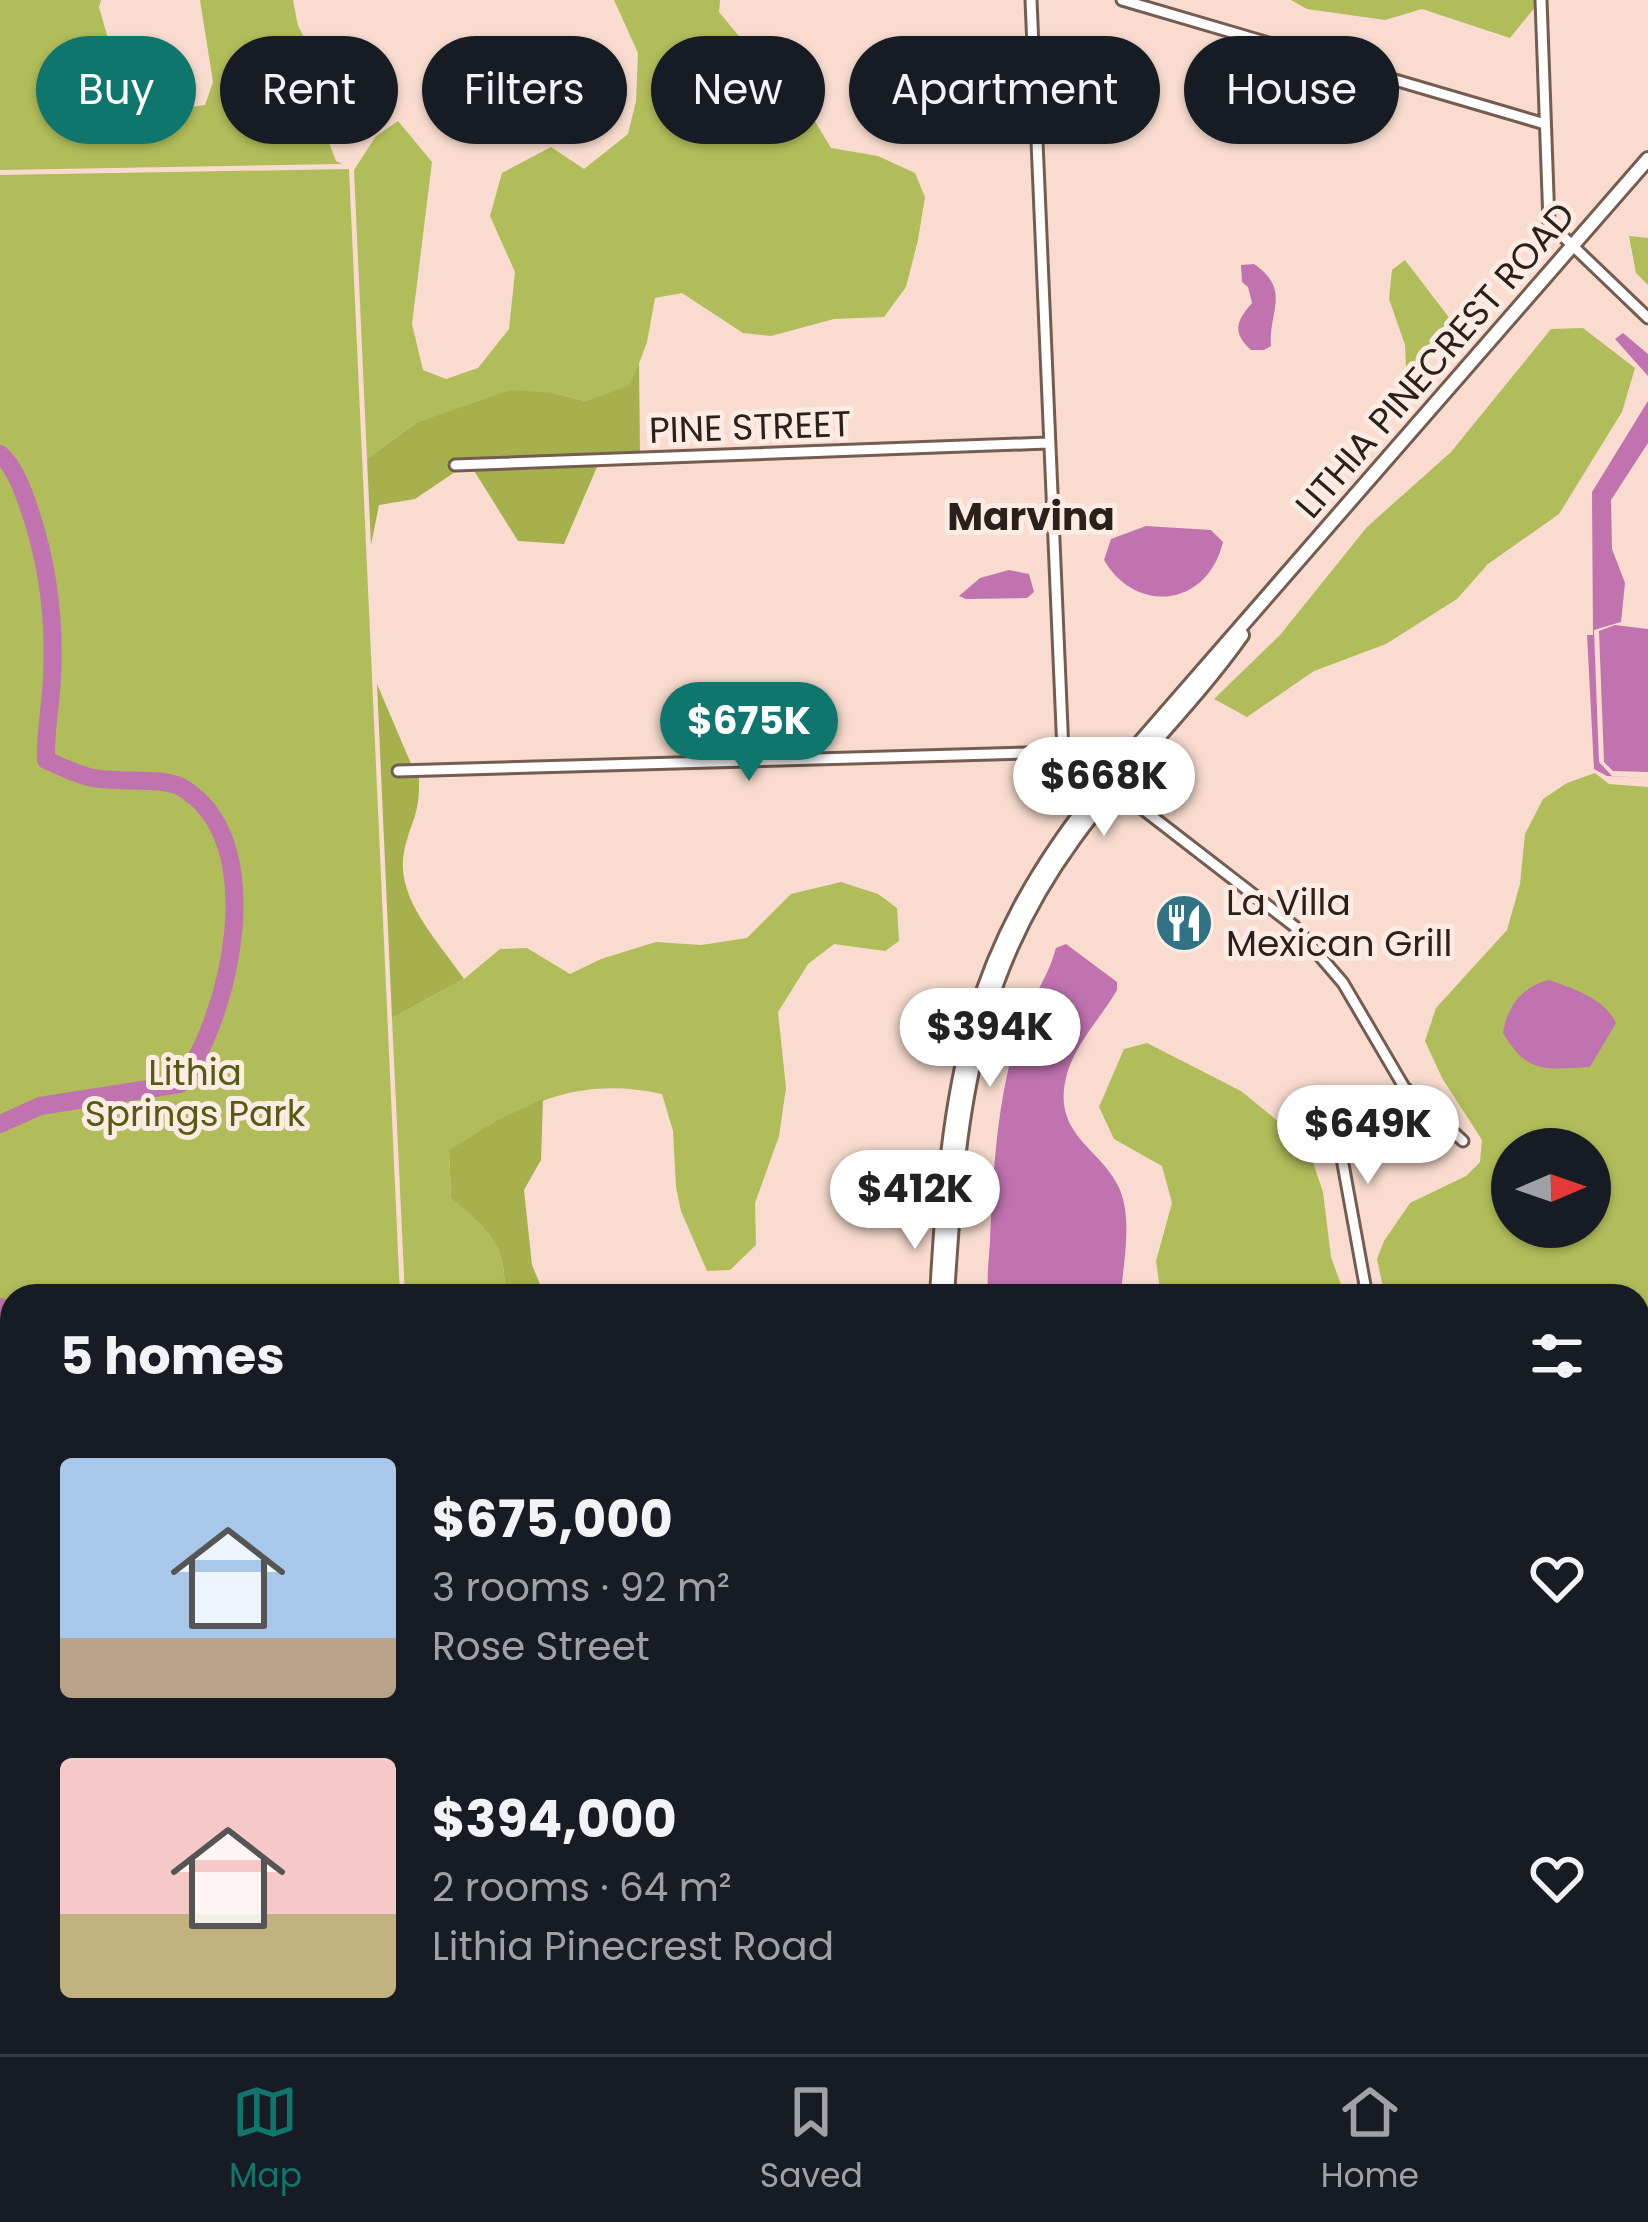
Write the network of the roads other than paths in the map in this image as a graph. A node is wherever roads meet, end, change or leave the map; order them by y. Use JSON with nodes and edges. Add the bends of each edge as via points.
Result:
{"nodes":[{"id":1,"x":1030,"y":0,"type":"edge"},
{"id":2,"x":1122,"y":0,"type":"edge"},
{"id":3,"x":1541,"y":0,"type":"edge"},
{"id":4,"x":1546,"y":124,"type":"junction"},
{"id":5,"x":1648,"y":159,"type":"edge"},
{"id":6,"x":1571,"y":247,"type":"junction"},
{"id":7,"x":1648,"y":318,"type":"edge"},
{"id":8,"x":1048,"y":443,"type":"junction"},
{"id":9,"x":455,"y":465,"type":"dead end"},
{"id":10,"x":1063,"y":752,"type":"junction"},
{"id":11,"x":398,"y":771,"type":"dead end"},
{"id":12,"x":1107,"y":789,"type":"junction"},
{"id":13,"x":1405,"y":1088,"type":"junction"},
{"id":14,"x":1463,"y":1141,"type":"dead end"},
{"id":15,"x":938,"y":1284,"type":"edge"},
{"id":16,"x":948,"y":1284,"type":"edge"},
{"id":17,"x":1365,"y":1284,"type":"edge"}],
"edges":[{"from":1,"to":8,"type":"street"},
{"from":2,"to":4,"type":"street"},
{"from":3,"to":4,"type":"street"},
{"from":4,"to":6,"type":"street","via":[[1549,223]]},
{"from":5,"to":6,"type":"main road","name":"LITHIA PINECREST ROAD"},
{"from":6,"to":7,"type":"street"},
{"from":6,"to":12,"type":"main road","name":"LITHIA PINECREST ROAD"},
{"from":8,"to":9,"type":"street","name":"PINE STREET"},
{"from":8,"to":10,"type":"street"},
{"from":10,"to":11,"type":"street"},
{"from":10,"to":12,"type":"street"},
{"from":12,"to":13,"type":"street","via":[[1294,926],[1343,982]]},
{"from":12,"to":15,"type":"main road","name":"LITHIA PINECREST ROAD","via":[[1031,886],[978,1002],[951,1112]]},
{"from":12,"to":16,"type":"main road","name":"LITHIA PINECREST ROAD","via":[[1044,886],[986,1010],[961,1115]]},
{"from":13,"to":14,"type":"street"},
{"from":13,"to":17,"type":"street","via":[[1346,1135],[1341,1153]]}]}
